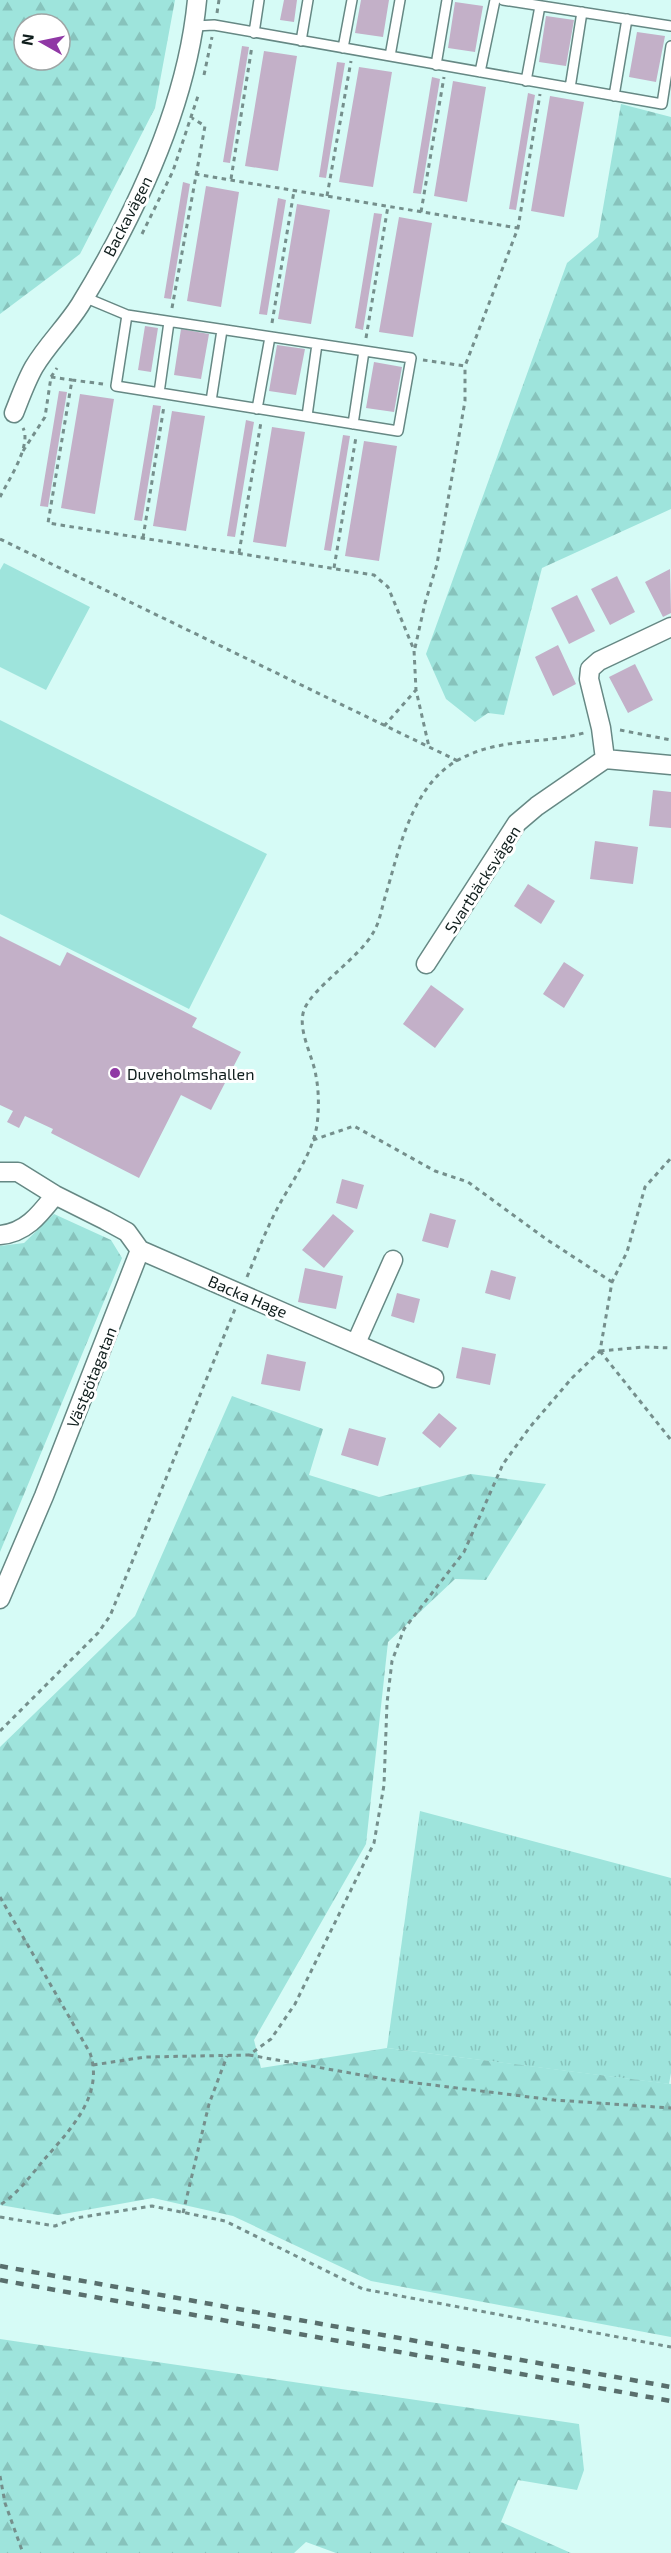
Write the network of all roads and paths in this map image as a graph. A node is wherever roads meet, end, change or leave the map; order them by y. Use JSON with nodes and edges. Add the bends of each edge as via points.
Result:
{"nodes":[{"id":1,"x":197,"y":0,"type":"edge"},
{"id":2,"x":259,"y":0,"type":"edge"},
{"id":3,"x":308,"y":0,"type":"edge"},
{"id":4,"x":352,"y":0,"type":"edge"},
{"id":5,"x":400,"y":0,"type":"edge"},
{"id":6,"x":447,"y":0,"type":"edge"},
{"id":7,"x":495,"y":0,"type":"edge"},
{"id":8,"x":503,"y":0,"type":"edge"},
{"id":9,"x":540,"y":6,"type":"junction"},
{"id":10,"x":582,"y":12,"type":"junction"},
{"id":11,"x":627,"y":19,"type":"junction"},
{"id":12,"x":195,"y":26,"type":"junction"},
{"id":13,"x":671,"y":26,"type":"edge"},
{"id":14,"x":254,"y":33,"type":"junction"},
{"id":15,"x":301,"y":41,"type":"junction"},
{"id":16,"x":671,"y":46,"type":"edge"},
{"id":17,"x":348,"y":49,"type":"junction"},
{"id":18,"x":390,"y":56,"type":"junction"},
{"id":19,"x":441,"y":66,"type":"junction"},
{"id":20,"x":480,"y":72,"type":"junction"},
{"id":21,"x":526,"y":81,"type":"junction"},
{"id":22,"x":542,"y":83,"type":"junction"},
{"id":23,"x":570,"y":88,"type":"junction"},
{"id":24,"x":614,"y":96,"type":"junction"},
{"id":25,"x":192,"y":118,"type":"dead end"},
{"id":26,"x":195,"y":174,"type":"junction"},
{"id":27,"x":230,"y":180,"type":"junction"},
{"id":28,"x":294,"y":190,"type":"junction"},
{"id":29,"x":327,"y":196,"type":"junction"},
{"id":30,"x":388,"y":206,"type":"junction"},
{"id":31,"x":421,"y":212,"type":"junction"},
{"id":32,"x":518,"y":228,"type":"junction"},
{"id":33,"x":84,"y":297,"type":"junction"},
{"id":34,"x":127,"y":315,"type":"junction"},
{"id":35,"x":169,"y":322,"type":"junction"},
{"id":36,"x":222,"y":330,"type":"junction"},
{"id":37,"x":270,"y":337,"type":"junction"},
{"id":38,"x":317,"y":344,"type":"junction"},
{"id":39,"x":364,"y":351,"type":"junction"},
{"id":40,"x":411,"y":358,"type":"junction"},
{"id":41,"x":465,"y":366,"type":"junction"},
{"id":42,"x":51,"y":377,"type":"dead end"},
{"id":43,"x":72,"y":380,"type":"junction"},
{"id":44,"x":116,"y":386,"type":"junction"},
{"id":45,"x":163,"y":394,"type":"junction"},
{"id":46,"x":211,"y":401,"type":"junction"},
{"id":47,"x":260,"y":409,"type":"junction"},
{"id":48,"x":14,"y":414,"type":"joint"},
{"id":49,"x":307,"y":416,"type":"junction"},
{"id":50,"x":356,"y":424,"type":"junction"},
{"id":51,"x":0,"y":496,"type":"edge"},
{"id":52,"x":143,"y":538,"type":"junction"},
{"id":53,"x":0,"y":539,"type":"edge"},
{"id":54,"x":239,"y":553,"type":"junction"},
{"id":55,"x":333,"y":568,"type":"junction"},
{"id":56,"x":671,"y":627,"type":"edge"},
{"id":57,"x":414,"y":650,"type":"junction"},
{"id":58,"x":416,"y":690,"type":"junction"},
{"id":59,"x":384,"y":726,"type":"junction"},
{"id":60,"x":601,"y":728,"type":"junction"},
{"id":61,"x":671,"y":740,"type":"edge"},
{"id":62,"x":429,"y":747,"type":"junction"},
{"id":63,"x":605,"y":759,"type":"junction"},
{"id":64,"x":458,"y":761,"type":"junction"},
{"id":65,"x":671,"y":765,"type":"edge"},
{"id":66,"x":426,"y":964,"type":"dead end"},
{"id":67,"x":313,"y":1140,"type":"junction"},
{"id":68,"x":671,"y":1158,"type":"edge"},
{"id":69,"x":0,"y":1172,"type":"edge"},
{"id":70,"x":55,"y":1195,"type":"junction"},
{"id":71,"x":0,"y":1235,"type":"edge"},
{"id":72,"x":140,"y":1250,"type":"junction"},
{"id":73,"x":393,"y":1260,"type":"dead end"},
{"id":74,"x":612,"y":1282,"type":"junction"},
{"id":75,"x":241,"y":1293,"type":"junction"},
{"id":76,"x":356,"y":1343,"type":"junction"},
{"id":77,"x":671,"y":1348,"type":"edge"},
{"id":78,"x":600,"y":1351,"type":"junction"},
{"id":79,"x":434,"y":1378,"type":"dead end"},
{"id":80,"x":671,"y":1440,"type":"edge"},
{"id":81,"x":0,"y":1599,"type":"edge"},
{"id":82,"x":0,"y":1731,"type":"edge"},
{"id":83,"x":0,"y":1897,"type":"edge"},
{"id":84,"x":227,"y":2055,"type":"junction"},
{"id":85,"x":249,"y":2055,"type":"junction"},
{"id":86,"x":93,"y":2065,"type":"junction"},
{"id":87,"x":671,"y":2108,"type":"edge"},
{"id":88,"x":0,"y":2205,"type":"edge"},
{"id":89,"x":183,"y":2213,"type":"junction"},
{"id":90,"x":0,"y":2217,"type":"edge"},
{"id":91,"x":671,"y":2347,"type":"edge"},
{"id":92,"x":0,"y":2476,"type":"edge"},
{"id":93,"x":23,"y":2553,"type":"edge"}],
"edges":[{"from":1,"to":12,"type":"street","name":"Backavägen"},
{"from":2,"to":14,"type":"lane"},
{"from":3,"to":15,"type":"lane"},
{"from":4,"to":17,"type":"lane"},
{"from":5,"to":18,"type":"lane"},
{"from":6,"to":19,"type":"lane"},
{"from":7,"to":20,"type":"lane"},
{"from":8,"to":9,"type":"lane"},
{"from":9,"to":10,"type":"lane"},
{"from":9,"to":21,"type":"lane"},
{"from":10,"to":11,"type":"lane"},
{"from":10,"to":23,"type":"lane"},
{"from":11,"to":13,"type":"lane"},
{"from":11,"to":24,"type":"lane"},
{"from":12,"to":14,"type":"lane","via":[[214,25]]},
{"from":12,"to":33,"type":"street","name":"Backavägen","via":[[176,99],[153,164]]},
{"from":14,"to":15,"type":"lane"},
{"from":14,"to":27,"type":"path"},
{"from":15,"to":17,"type":"lane"},
{"from":16,"to":24,"type":"lane","via":[[662,104]]},
{"from":17,"to":18,"type":"lane"},
{"from":17,"to":29,"type":"path"},
{"from":18,"to":19,"type":"lane"},
{"from":19,"to":20,"type":"lane"},
{"from":19,"to":31,"type":"path"},
{"from":20,"to":21,"type":"lane"},
{"from":21,"to":22,"type":"lane"},
{"from":22,"to":23,"type":"lane"},
{"from":22,"to":32,"type":"path"},
{"from":23,"to":24,"type":"lane"},
{"from":25,"to":26,"type":"path","via":[[205,126]]},
{"from":26,"to":27,"type":"path"},
{"from":26,"to":35,"type":"path"},
{"from":27,"to":28,"type":"path"},
{"from":28,"to":29,"type":"path"},
{"from":28,"to":37,"type":"path"},
{"from":29,"to":30,"type":"path"},
{"from":30,"to":31,"type":"path"},
{"from":30,"to":39,"type":"path"},
{"from":31,"to":32,"type":"path"},
{"from":32,"to":41,"type":"path"},
{"from":33,"to":34,"type":"lane"},
{"from":33,"to":48,"type":"street","name":"Backavägen","via":[[33,368]]},
{"from":34,"to":35,"type":"lane"},
{"from":34,"to":44,"type":"lane"},
{"from":35,"to":36,"type":"lane"},
{"from":35,"to":45,"type":"lane"},
{"from":36,"to":37,"type":"lane"},
{"from":36,"to":46,"type":"lane"},
{"from":37,"to":38,"type":"lane"},
{"from":37,"to":47,"type":"lane"},
{"from":38,"to":39,"type":"lane"},
{"from":38,"to":49,"type":"lane"},
{"from":39,"to":40,"type":"lane"},
{"from":39,"to":50,"type":"lane"},
{"from":40,"to":41,"type":"path"},
{"from":40,"to":50,"type":"lane","via":[[398,431]]},
{"from":41,"to":57,"type":"path","via":[[465,401],[437,564]]},
{"from":42,"to":43,"type":"path"},
{"from":43,"to":44,"type":"path"},
{"from":43,"to":52,"type":"path","via":[[48,523]]},
{"from":44,"to":45,"type":"lane"},
{"from":45,"to":46,"type":"lane"},
{"from":45,"to":52,"type":"path"},
{"from":46,"to":47,"type":"lane"},
{"from":47,"to":49,"type":"lane"},
{"from":47,"to":54,"type":"path"},
{"from":48,"to":51,"type":"path","via":[[25,432],[23,451]]},
{"from":49,"to":50,"type":"lane"},
{"from":50,"to":55,"type":"path"},
{"from":52,"to":54,"type":"path"},
{"from":53,"to":59,"type":"path"},
{"from":54,"to":55,"type":"path"},
{"from":55,"to":57,"type":"path","via":[[374,575],[388,587]]},
{"from":56,"to":60,"type":"street","via":[[590,669]]},
{"from":57,"to":58,"type":"path"},
{"from":58,"to":59,"type":"path"},
{"from":58,"to":62,"type":"path"},
{"from":59,"to":62,"type":"path"},
{"from":60,"to":61,"type":"path"},
{"from":60,"to":63,"type":"street"},
{"from":60,"to":64,"type":"path","via":[[567,737],[481,749]]},
{"from":62,"to":64,"type":"path"},
{"from":63,"to":65,"type":"street"},
{"from":63,"to":66,"type":"street","name":"Svartbäcksvägen","via":[[517,823]]},
{"from":64,"to":67,"type":"path","via":[[430,786],[414,811],[374,933],[309,1001],[303,1013],[302,1024],[318,1090]]},
{"from":67,"to":74,"type":"path","via":[[354,1126],[435,1171],[468,1182]]},
{"from":67,"to":75,"type":"path","via":[[261,1241]]},
{"from":68,"to":74,"type":"path","via":[[645,1187],[627,1252]]},
{"from":69,"to":70,"type":"street","via":[[18,1172]]},
{"from":70,"to":71,"type":"street","via":[[27,1227]]},
{"from":70,"to":72,"type":"street","via":[[127,1233]]},
{"from":72,"to":75,"type":"street","name":"Backa Hage"},
{"from":72,"to":81,"type":"street","name":"Västgötagatan"},
{"from":73,"to":76,"type":"street"},
{"from":74,"to":78,"type":"path"},
{"from":75,"to":76,"type":"street","name":"Backa Hage"},
{"from":75,"to":82,"type":"path","via":[[110,1616],[98,1633]]},
{"from":76,"to":79,"type":"street","name":"Backa Hage"},
{"from":77,"to":78,"type":"path"},
{"from":78,"to":80,"type":"path"},
{"from":78,"to":85,"type":"path","via":[[572,1378],[503,1464],[464,1552],[404,1629],[392,1661],[384,1785],[374,1843],[295,2004],[271,2039]]},
{"from":83,"to":86,"type":"path","via":[[90,2053]]},
{"from":84,"to":85,"type":"path"},
{"from":84,"to":86,"type":"path","via":[[145,2057]]},
{"from":84,"to":89,"type":"path","via":[[209,2104]]},
{"from":85,"to":87,"type":"path","via":[[384,2079],[554,2100]]},
{"from":86,"to":88,"type":"path","via":[[93,2081],[72,2127],[18,2190]]},
{"from":89,"to":90,"type":"path","via":[[152,2206],[76,2218],[55,2226]]},
{"from":89,"to":91,"type":"path","via":[[225,2221],[363,2289]]},
{"from":92,"to":93,"type":"path","via":[[5,2504]]}]}
